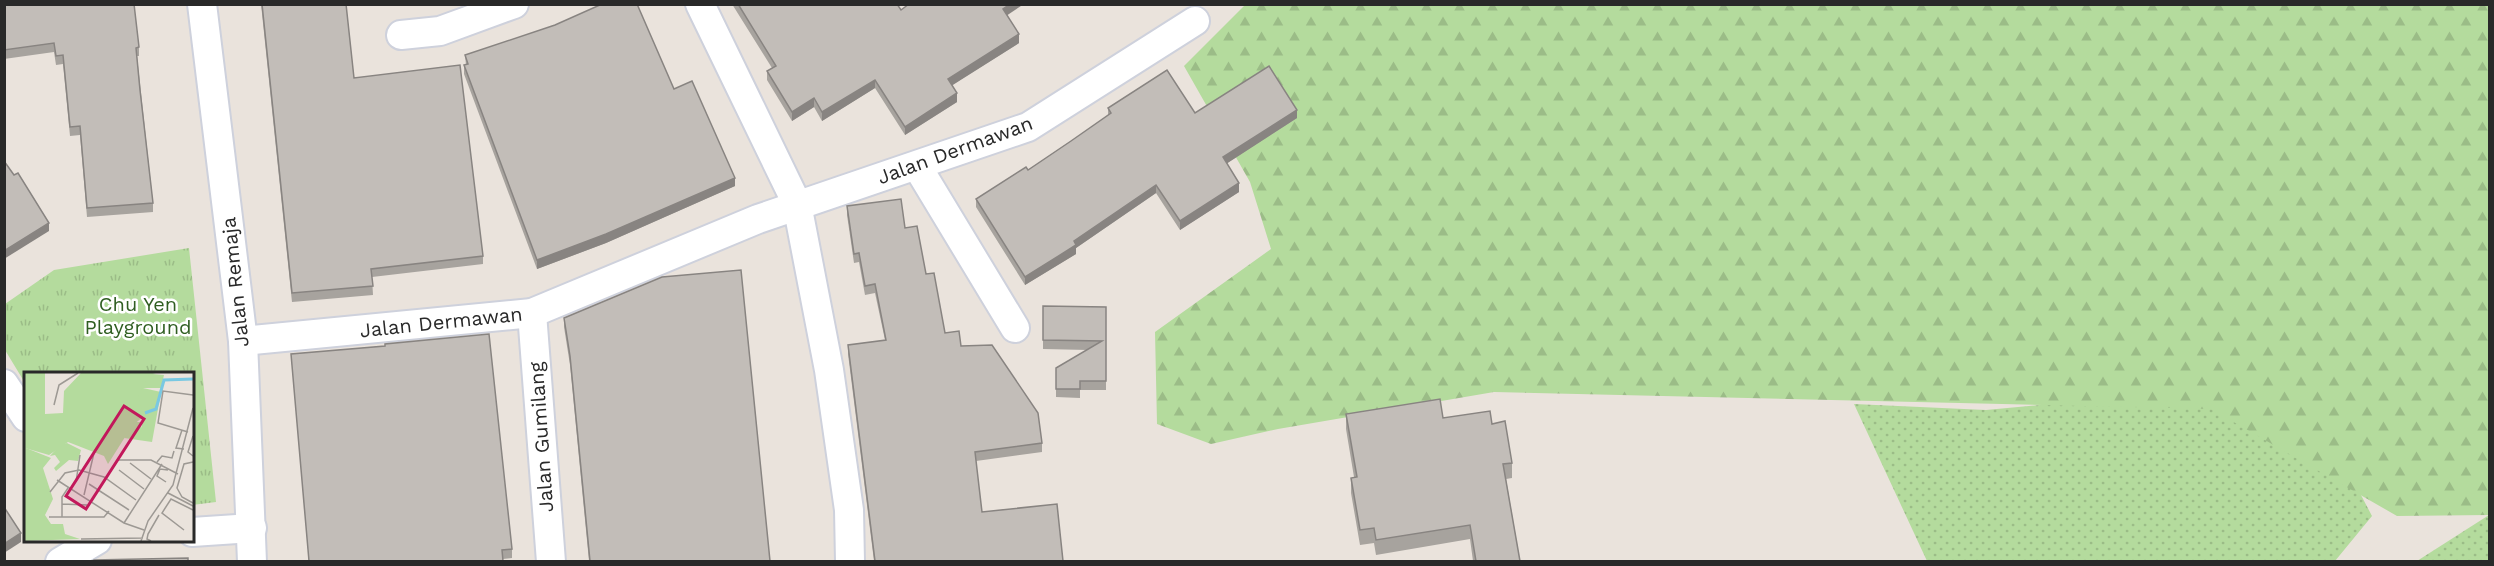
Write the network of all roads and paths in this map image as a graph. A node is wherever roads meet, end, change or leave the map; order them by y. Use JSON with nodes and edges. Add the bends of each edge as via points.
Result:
{"nodes":[{"id":1,"x":202,"y":4,"type":"edge"},
{"id":2,"x":514,"y":4,"type":"edge"},
{"id":3,"x":700,"y":4,"type":"edge"},
{"id":4,"x":1195,"y":21,"type":"dead end"},
{"id":5,"x":401,"y":35,"type":"dead end"},
{"id":6,"x":916,"y":166,"type":"junction"},
{"id":7,"x":797,"y":204,"type":"junction"},
{"id":8,"x":532,"y":313,"type":"junction"},
{"id":9,"x":1015,"y":328,"type":"dead end"},
{"id":10,"x":243,"y":341,"type":"junction"},
{"id":11,"x":4,"y":384,"type":"edge"},
{"id":12,"x":24,"y":414,"type":"edge"},
{"id":13,"x":252,"y":528,"type":"junction"},
{"id":14,"x":194,"y":531,"type":"edge"},
{"id":15,"x":93,"y":542,"type":"edge"},
{"id":16,"x":60,"y":561,"type":"edge"},
{"id":17,"x":252,"y":561,"type":"edge"},
{"id":18,"x":551,"y":561,"type":"edge"},
{"id":19,"x":850,"y":561,"type":"edge"}],
"edges":[{"from":1,"to":10,"type":"street","name":"Jalan Remaja"},
{"from":2,"to":5,"type":"street","via":[[440,31]]},
{"from":3,"to":7,"type":"street"},
{"from":4,"to":6,"type":"street","name":"Jalan Dermawan","via":[[1028,127]]},
{"from":6,"to":7,"type":"street","name":"Jalan Dermawan"},
{"from":6,"to":9,"type":"street"},
{"from":7,"to":8,"type":"street","name":"Jalan Dermawan"},
{"from":7,"to":19,"type":"street","via":[[829,370],[849,510]]},
{"from":8,"to":10,"type":"street","name":"Jalan Dermawan"},
{"from":8,"to":18,"type":"street","name":"Jalan Gumilang"},
{"from":10,"to":13,"type":"street","name":"Jalan Remaja"},
{"from":11,"to":12,"type":"street"},
{"from":13,"to":14,"type":"street"},
{"from":13,"to":17,"type":"street","name":"Jalan Remaja"},
{"from":15,"to":16,"type":"street"}]}
